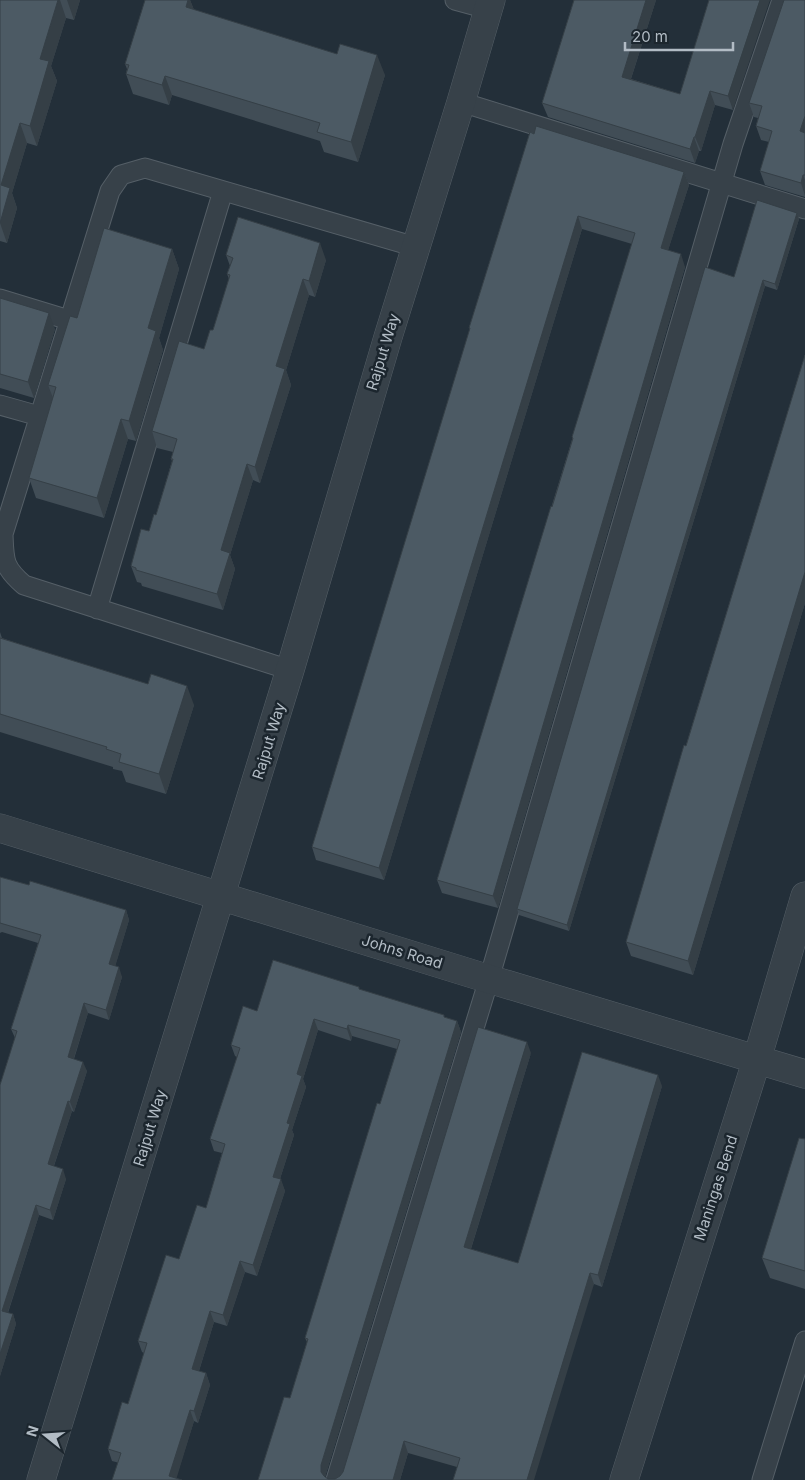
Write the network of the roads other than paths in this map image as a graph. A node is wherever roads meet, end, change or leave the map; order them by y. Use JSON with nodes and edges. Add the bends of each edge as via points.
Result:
{"nodes":[{"id":1,"x":455,"y":0,"type":"edge"},
{"id":2,"x":782,"y":0,"type":"edge"},
{"id":3,"x":490,"y":4,"type":"edge"},
{"id":4,"x":461,"y":102,"type":"junction"},
{"id":5,"x":722,"y":184,"type":"junction"},
{"id":6,"x":223,"y":191,"type":"junction"},
{"id":7,"x":805,"y":209,"type":"edge"},
{"id":8,"x":416,"y":247,"type":"junction"},
{"id":9,"x":0,"y":299,"type":"edge"},
{"id":10,"x":70,"y":320,"type":"junction"},
{"id":11,"x":0,"y":404,"type":"edge"},
{"id":12,"x":39,"y":416,"type":"junction"},
{"id":13,"x":97,"y":609,"type":"junction"},
{"id":14,"x":290,"y":670,"type":"junction"},
{"id":15,"x":0,"y":828,"type":"edge"},
{"id":16,"x":221,"y":896,"type":"junction"},
{"id":17,"x":805,"y":896,"type":"edge"},
{"id":18,"x":489,"y":979,"type":"junction"},
{"id":19,"x":757,"y":1058,"type":"junction"},
{"id":20,"x":805,"y":1074,"type":"edge"},
{"id":21,"x":805,"y":1342,"type":"edge"},
{"id":22,"x":41,"y":1480,"type":"edge"},
{"id":23,"x":336,"y":1480,"type":"edge"},
{"id":24,"x":624,"y":1480,"type":"edge"},
{"id":25,"x":762,"y":1480,"type":"edge"}],
"edges":[{"from":1,"to":3,"type":"lane"},
{"from":2,"to":5,"type":"lane"},
{"from":3,"to":4,"type":"street","name":"Rajput Way"},
{"from":4,"to":5,"type":"lane"},
{"from":4,"to":8,"type":"street","name":"Rajput Way"},
{"from":5,"to":7,"type":"lane"},
{"from":5,"to":18,"type":"lane"},
{"from":6,"to":8,"type":"lane"},
{"from":6,"to":10,"type":"lane","via":[[145,168],[121,175],[110,191]]},
{"from":6,"to":13,"type":"lane"},
{"from":8,"to":14,"type":"street","name":"Rajput Way"},
{"from":9,"to":10,"type":"lane"},
{"from":10,"to":12,"type":"lane"},
{"from":11,"to":12,"type":"lane"},
{"from":12,"to":13,"type":"lane","via":[[3,534],[4,558],[12,575],[24,586]]},
{"from":13,"to":14,"type":"lane"},
{"from":14,"to":16,"type":"street","name":"Rajput Way"},
{"from":15,"to":16,"type":"street","name":"Johns Road"},
{"from":16,"to":18,"type":"street","name":"Johns Road"},
{"from":16,"to":22,"type":"street","name":"Rajput Way"},
{"from":17,"to":19,"type":"street","name":"Maningas Bend"},
{"from":18,"to":19,"type":"street","name":"Johns Road"},
{"from":18,"to":23,"type":"lane"},
{"from":19,"to":20,"type":"street","name":"Johns Road"},
{"from":19,"to":24,"type":"street","name":"Maningas Bend"},
{"from":21,"to":25,"type":"lane"}]}
